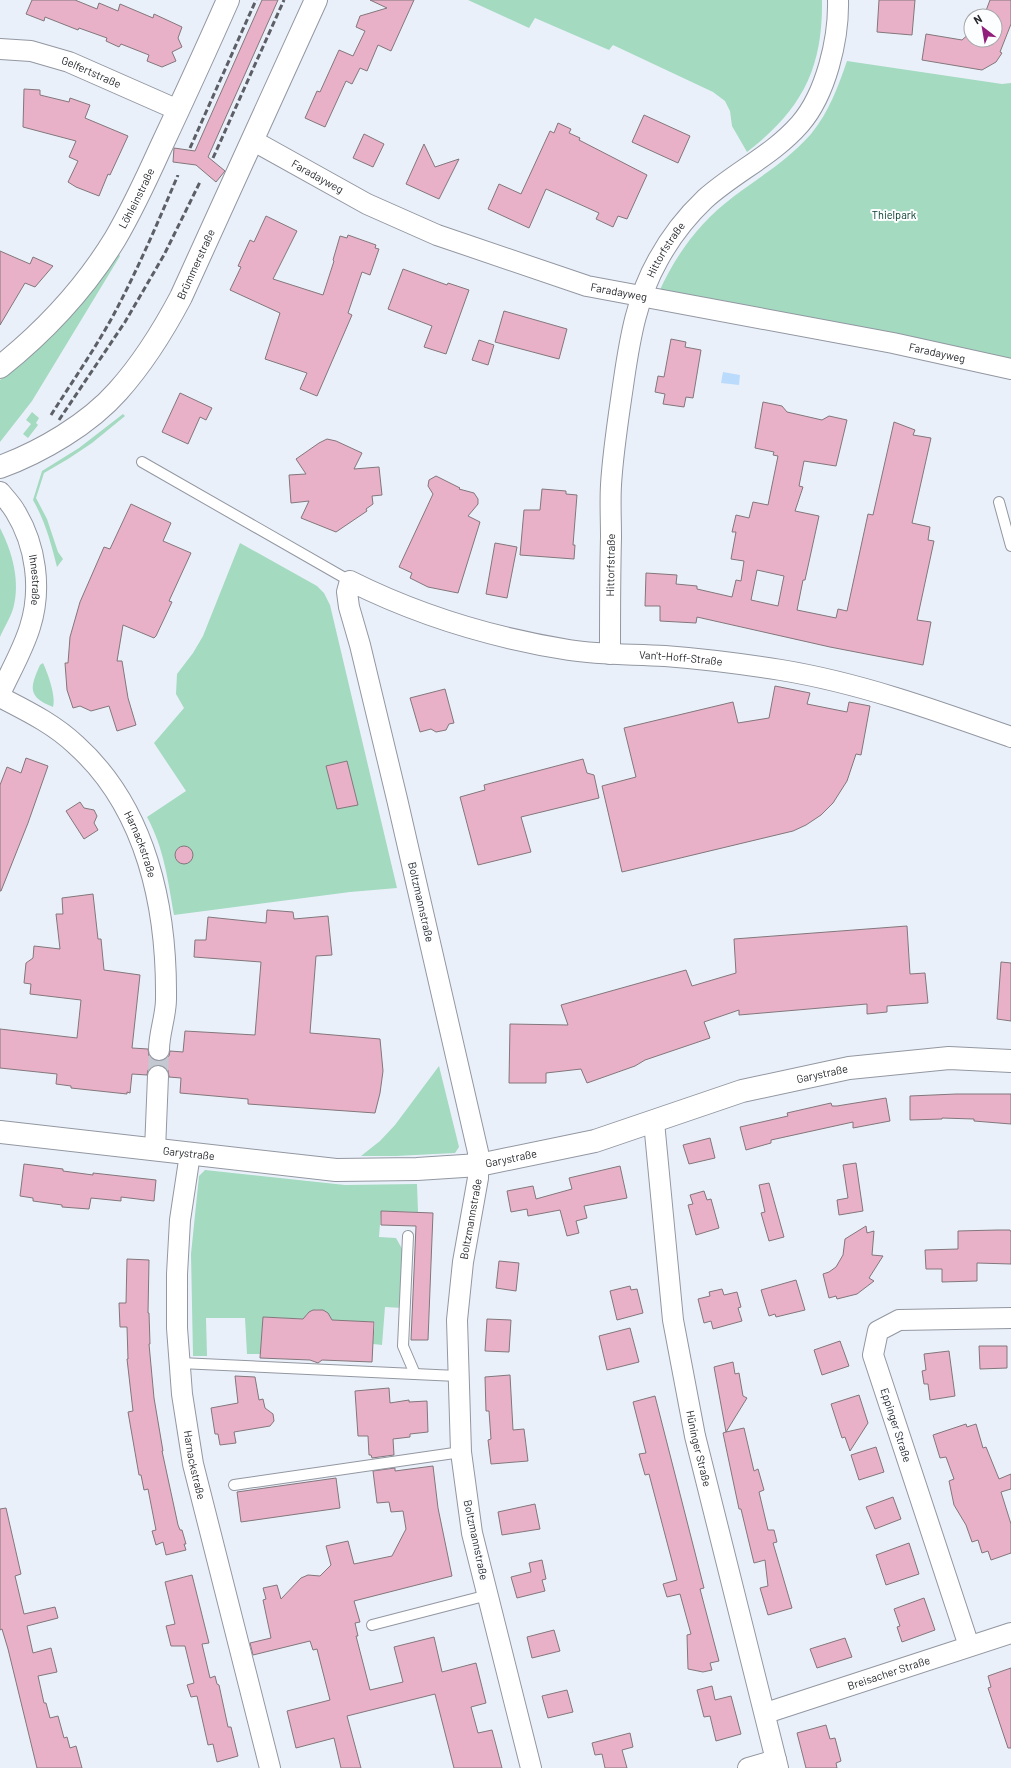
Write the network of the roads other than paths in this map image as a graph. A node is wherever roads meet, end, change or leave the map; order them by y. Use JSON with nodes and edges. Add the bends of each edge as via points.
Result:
{"nodes":[{"id":1,"x":228,"y":0,"type":"edge"},
{"id":2,"x":316,"y":0,"type":"edge"},
{"id":3,"x":838,"y":0,"type":"edge"},
{"id":4,"x":0,"y":49,"type":"edge"},
{"id":5,"x":178,"y":110,"type":"junction"},
{"id":6,"x":252,"y":140,"type":"junction"},
{"id":7,"x":641,"y":296,"type":"junction"},
{"id":8,"x":0,"y":367,"type":"edge"},
{"id":9,"x":1011,"y":369,"type":"edge"},
{"id":10,"x":142,"y":462,"type":"dead end"},
{"id":11,"x":0,"y":467,"type":"edge"},
{"id":12,"x":0,"y":492,"type":"edge"},
{"id":13,"x":999,"y":502,"type":"dead end"},
{"id":14,"x":1011,"y":546,"type":"edge"},
{"id":15,"x":350,"y":581,"type":"junction"},
{"id":16,"x":610,"y":654,"type":"junction"},
{"id":17,"x":0,"y":695,"type":"edge"},
{"id":18,"x":1011,"y":737,"type":"edge"},
{"id":19,"x":159,"y":1050,"type":"tunnel mouth"},
{"id":20,"x":1011,"y":1061,"type":"edge"},
{"id":21,"x":158,"y":1076,"type":"tunnel mouth"},
{"id":22,"x":654,"y":1122,"type":"junction"},
{"id":23,"x":0,"y":1132,"type":"edge"},
{"id":24,"x":155,"y":1150,"type":"junction"},
{"id":25,"x":190,"y":1154,"type":"junction"},
{"id":26,"x":478,"y":1165,"type":"junction"},
{"id":27,"x":408,"y":1236,"type":"dead end"},
{"id":28,"x":1011,"y":1318,"type":"edge"},
{"id":29,"x":180,"y":1363,"type":"junction"},
{"id":30,"x":415,"y":1374,"type":"junction"},
{"id":31,"x":457,"y":1376,"type":"junction"},
{"id":32,"x":461,"y":1452,"type":"junction"},
{"id":33,"x":234,"y":1485,"type":"dead end"},
{"id":34,"x":488,"y":1595,"type":"junction"},
{"id":35,"x":372,"y":1625,"type":"dead end"},
{"id":36,"x":1011,"y":1632,"type":"edge"},
{"id":37,"x":969,"y":1646,"type":"junction"},
{"id":38,"x":766,"y":1713,"type":"junction"},
{"id":39,"x":777,"y":1764,"type":"edge"},
{"id":40,"x":270,"y":1768,"type":"edge"},
{"id":41,"x":532,"y":1768,"type":"edge"},
{"id":42,"x":748,"y":1768,"type":"edge"}],
"edges":[{"from":1,"to":5,"type":"street","name":"Löhleinstraße"},
{"from":2,"to":6,"type":"street","name":"Brümmerstraße"},
{"from":3,"to":7,"type":"street","name":"Hittorfstraße","via":[[836,37],[829,65],[819,93],[801,123],[779,145],[705,200],[680,226],[658,260]]},
{"from":4,"to":5,"type":"street","name":"Gelfertstraße","via":[[31,51],[69,62]]},
{"from":5,"to":8,"type":"street","name":"Löhleinstraße","via":[[136,201],[97,265],[54,318]]},
{"from":6,"to":7,"type":"street","name":"Faradayweg","via":[[367,204],[437,235],[587,286]]},
{"from":6,"to":11,"type":"street","name":"Brümmerstraße","via":[[181,297],[163,331],[131,374],[117,392],[74,428],[30,454]]},
{"from":7,"to":9,"type":"street","name":"Faradayweg","via":[[886,342]]},
{"from":7,"to":16,"type":"street","name":"Hittorfstraße","via":[[625,372],[611,486]]},
{"from":10,"to":15,"type":"lane"},
{"from":12,"to":17,"type":"street","name":"Ihnestraße","via":[[15,510],[31,546],[36,579],[30,627]]},
{"from":13,"to":14,"type":"lane"},
{"from":15,"to":16,"type":"street","name":"Van't-Hoff-Straße","via":[[408,606],[475,629],[569,650]]},
{"from":15,"to":26,"type":"street","name":"Boltzmannstraße","via":[[347,592],[350,607],[442,989],[478,1152]]},
{"from":16,"to":18,"type":"street","name":"Van't-Hoff-Straße","via":[[712,661],[819,676],[904,699]]},
{"from":17,"to":19,"type":"street","name":"Harnackstraße","via":[[44,721],[77,745],[103,773],[143,843],[161,920],[166,964],[166,1002]]},
{"from":20,"to":22,"type":"street","name":"Garystraße","via":[[949,1058],[849,1068],[742,1091]]},
{"from":21,"to":24,"type":"street"},
{"from":22,"to":26,"type":"street","name":"Garystraße","via":[[595,1141]]},
{"from":22,"to":38,"type":"street","name":"Hüninger Straße","via":[[673,1320],[695,1436]]},
{"from":23,"to":24,"type":"street","name":"Garystraße"},
{"from":24,"to":25,"type":"street","name":"Garystraße"},
{"from":25,"to":26,"type":"street","name":"Garystraße","via":[[336,1170]]},
{"from":25,"to":29,"type":"street","name":"Harnackstraße","via":[[180,1220],[177,1274]]},
{"from":26,"to":31,"type":"street","name":"Boltzmannstraße","via":[[457,1320]]},
{"from":27,"to":30,"type":"lane","via":[[403,1346]]},
{"from":28,"to":37,"type":"street","name":"Eppinger Straße","via":[[899,1320],[878,1331],[873,1355]]},
{"from":29,"to":30,"type":"lane"},
{"from":29,"to":40,"type":"street","name":"Harnackstraße","via":[[193,1464]]},
{"from":30,"to":31,"type":"lane"},
{"from":31,"to":32,"type":"street","name":"Boltzmannstraße"},
{"from":32,"to":33,"type":"lane"},
{"from":32,"to":34,"type":"street","name":"Boltzmannstraße","via":[[472,1533]]},
{"from":34,"to":35,"type":"lane"},
{"from":34,"to":41,"type":"street","name":"Boltzmannstraße"},
{"from":36,"to":37,"type":"street","name":"Breisacher Straße"},
{"from":37,"to":38,"type":"street","name":"Breisacher Straße"},
{"from":38,"to":39,"type":"street","name":"Hüninger Straße"},
{"from":39,"to":42,"type":"street"}]}
